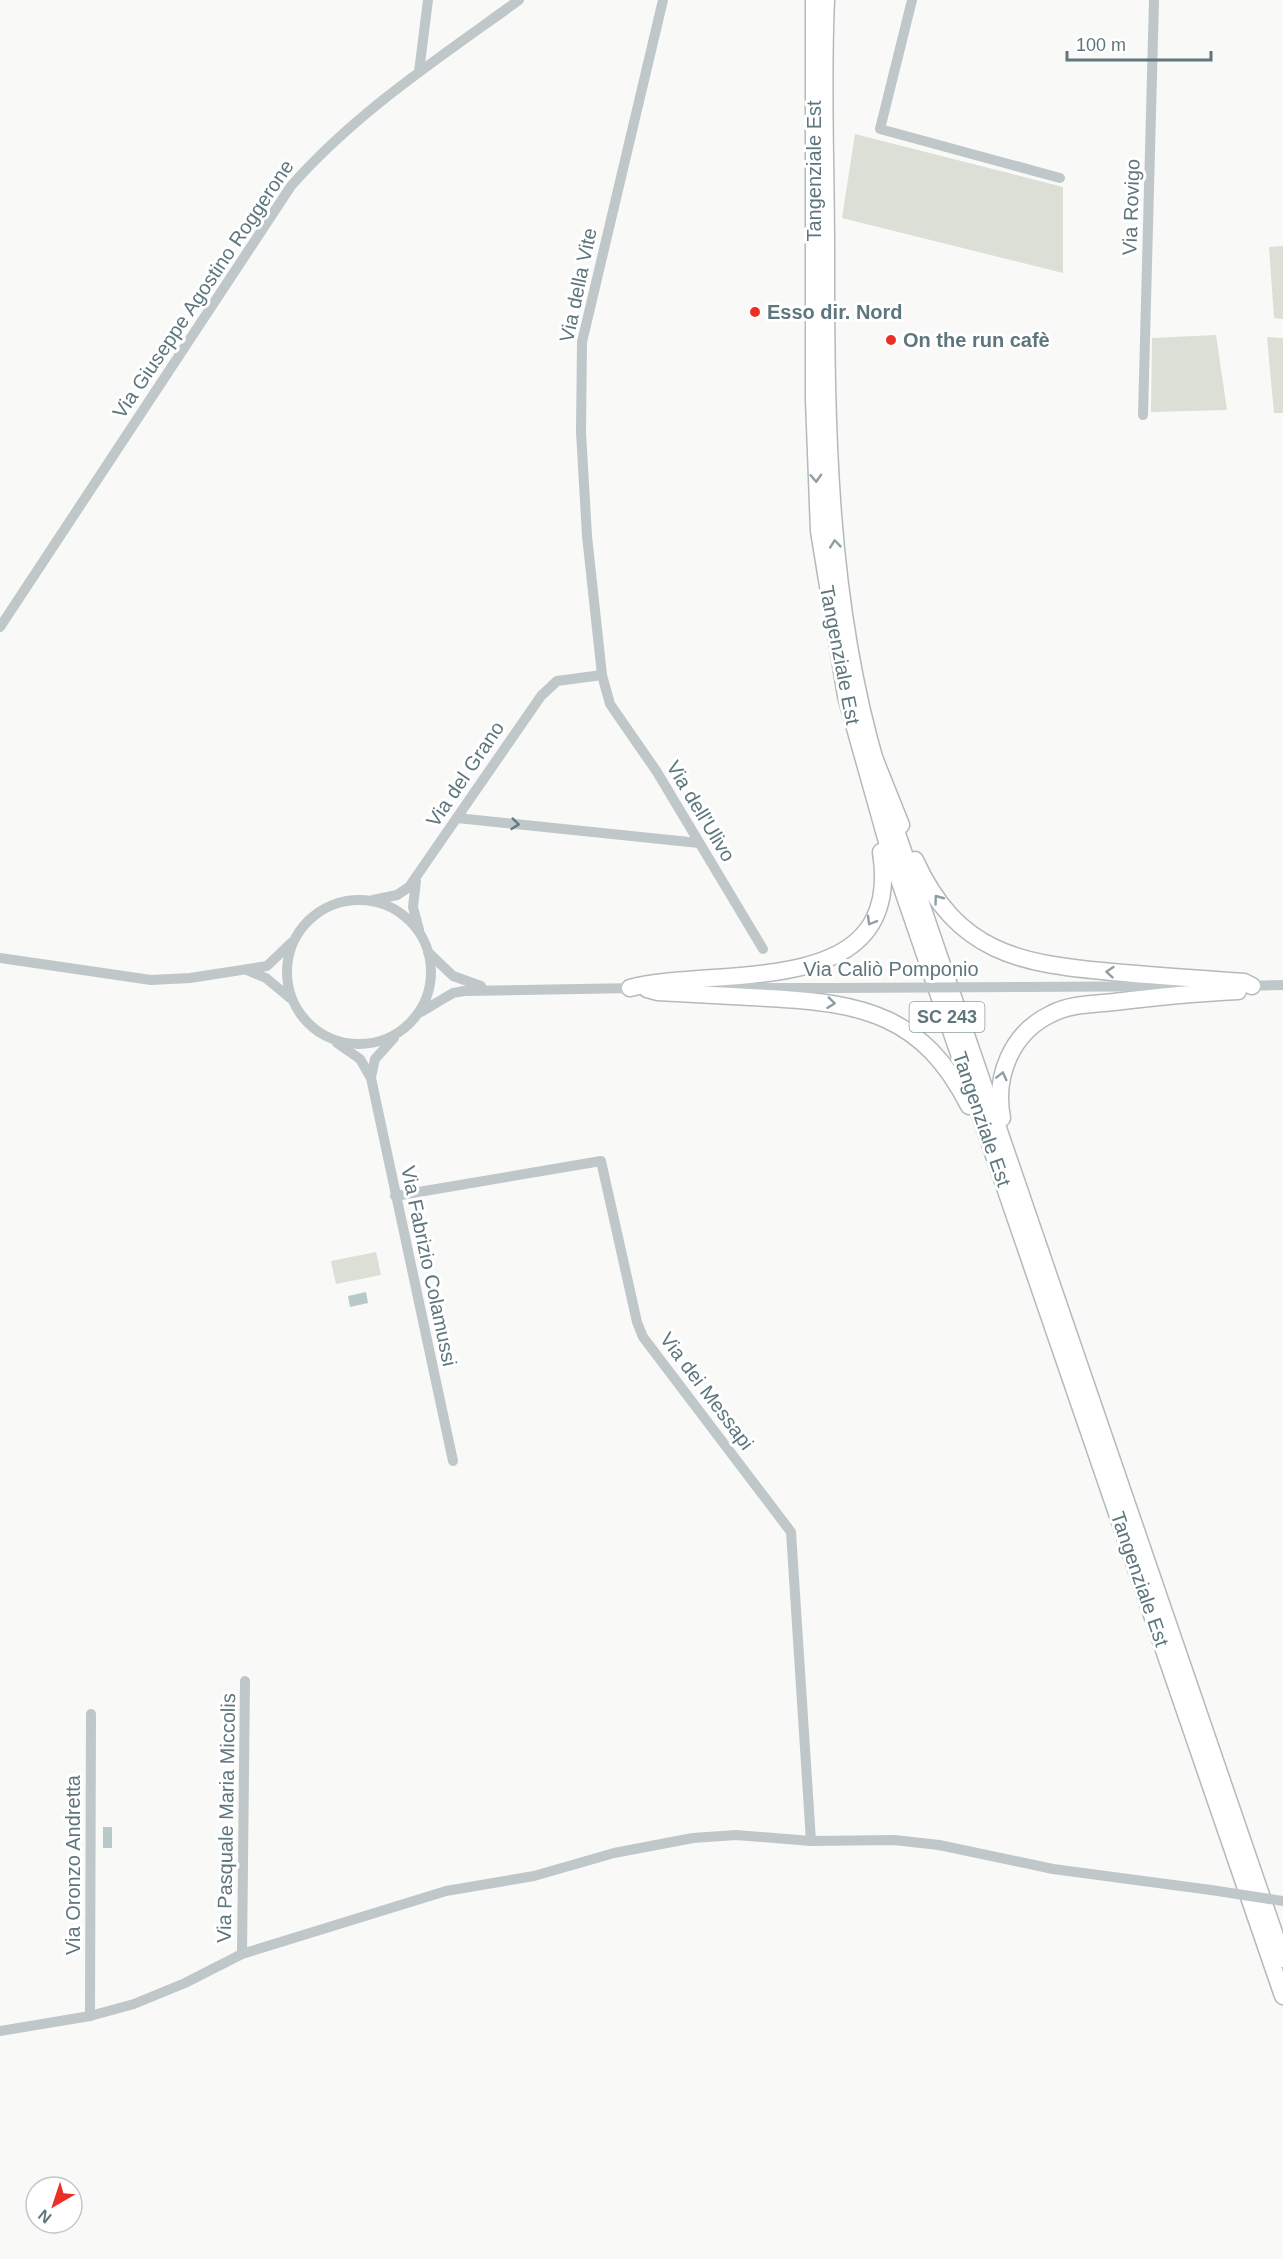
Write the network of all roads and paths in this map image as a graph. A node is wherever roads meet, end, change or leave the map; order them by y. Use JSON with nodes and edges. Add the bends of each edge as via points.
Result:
{"nodes":[{"id":1,"x":428,"y":0,"type":"edge"},
{"id":2,"x":519,"y":0,"type":"edge"},
{"id":3,"x":663,"y":0,"type":"edge"},
{"id":4,"x":814,"y":0,"type":"edge"},
{"id":5,"x":826,"y":0,"type":"edge"},
{"id":6,"x":912,"y":0,"type":"edge"},
{"id":7,"x":1154,"y":0,"type":"edge"},
{"id":8,"x":419,"y":72,"type":"junction"},
{"id":9,"x":1060,"y":178,"type":"dead end"},
{"id":10,"x":1143,"y":415,"type":"dead end"},
{"id":11,"x":0,"y":627,"type":"edge"},
{"id":12,"x":602,"y":675,"type":"junction"},
{"id":13,"x":857,"y":743,"type":"junction"},
{"id":14,"x":874,"y":758,"type":"junction"},
{"id":15,"x":457,"y":818,"type":"junction"},
{"id":16,"x":699,"y":843,"type":"junction"},
{"id":17,"x":420,"y":873,"type":"junction"},
{"id":18,"x":372,"y":901,"type":"junction"},
{"id":19,"x":300,"y":931,"type":"junction"},
{"id":20,"x":423,"y":939,"type":"junction"},
{"id":21,"x":763,"y":948,"type":"dead end"},
{"id":22,"x":428,"y":952,"type":"junction"},
{"id":23,"x":0,"y":958,"type":"edge"},
{"id":24,"x":246,"y":971,"type":"junction"},
{"id":25,"x":1283,"y":985,"type":"edge"},
{"id":26,"x":1256,"y":986,"type":"junction"},
{"id":27,"x":630,"y":988,"type":"junction"},
{"id":28,"x":647,"y":988,"type":"junction"},
{"id":29,"x":500,"y":989,"type":"junction"},
{"id":30,"x":293,"y":1000,"type":"junction"},
{"id":31,"x":418,"y":1014,"type":"junction"},
{"id":32,"x":402,"y":1030,"type":"junction"},
{"id":33,"x":329,"y":1038,"type":"junction"},
{"id":34,"x":371,"y":1078,"type":"junction"},
{"id":35,"x":395,"y":1196,"type":"junction"},
{"id":36,"x":1016,"y":1218,"type":"junction"},
{"id":37,"x":1034,"y":1234,"type":"junction"},
{"id":38,"x":453,"y":1461,"type":"dead end"},
{"id":39,"x":245,"y":1681,"type":"dead end"},
{"id":40,"x":91,"y":1714,"type":"dead end"},
{"id":41,"x":811,"y":1841,"type":"junction"},
{"id":42,"x":1283,"y":1901,"type":"edge"},
{"id":43,"x":242,"y":1954,"type":"junction"},
{"id":44,"x":1283,"y":1959,"type":"edge"},
{"id":45,"x":1283,"y":1996,"type":"edge"},
{"id":46,"x":90,"y":2016,"type":"junction"},
{"id":47,"x":0,"y":2031,"type":"edge"}],
"edges":[{"from":1,"to":8,"type":"street"},
{"from":2,"to":8,"type":"street","name":"Via Giuseppe Agostino Roggerone"},
{"from":3,"to":12,"type":"street","name":"Via della Vite","via":[[582,342],[586,525]]},
{"from":4,"to":13,"type":"highway","name":"Tangenziale Est","number":"SC 243","one_way":true,"via":[[815,476],[825,577]]},
{"from":14,"to":5,"type":"highway","name":"Tangenziale Est","number":"SC 243","one_way":true,"via":[[853,671],[830,499],[826,394]]},
{"from":6,"to":9,"type":"street","via":[[880,129]]},
{"from":7,"to":10,"type":"street","name":"Via Rovigo"},
{"from":8,"to":11,"type":"street","name":"Via Giuseppe Agostino Roggerone","via":[[363,114],[291,186]]},
{"from":12,"to":15,"type":"street","name":"Via del Grano","via":[[557,681],[541,696]]},
{"from":12,"to":16,"type":"street","name":"Via dell'Ulivo","via":[[610,704]]},
{"from":13,"to":27,"type":"highway","one_way":true,"via":[[884,870],[880,902],[855,943],[830,960],[812,965]]},
{"from":13,"to":36,"type":"highway","name":"Tangenziale Est","number":"SC 243","via":[[891,856]]},
{"from":26,"to":14,"type":"highway","one_way":true,"via":[[1047,966],[985,943],[947,912],[923,878]]},
{"from":14,"to":37,"type":"highway","name":"Tangenziale Est","number":"SC 243"},
{"from":15,"to":16,"type":"street","one_way":true},
{"from":15,"to":17,"type":"street","name":"Via del Grano"},
{"from":16,"to":21,"type":"street","name":"Via dell'Ulivo"},
{"from":17,"to":18,"type":"street","via":[[403,893]]},
{"from":17,"to":20,"type":"street","via":[[413,889],[413,907]]},
{"from":18,"to":19,"type":"street","name":"Via Caliò Pomponio","via":[[329,906]]},
{"from":18,"to":20,"type":"street","name":"Via Caliò Pomponio","via":[[394,909],[410,921]]},
{"from":19,"to":24,"type":"street","name":"Via Caliò Pomponio","via":[[274,961]]},
{"from":19,"to":30,"type":"street","name":"Via Caliò Pomponio","via":[[287,965]]},
{"from":20,"to":22,"type":"street","name":"Via Caliò Pomponio"},
{"from":22,"to":29,"type":"street","name":"Via Caliò Pomponio","via":[[453,976]]},
{"from":22,"to":31,"type":"street","name":"Via Caliò Pomponio","via":[[430,982]]},
{"from":23,"to":24,"type":"street","name":"Via Caliò Pomponio","via":[[151,980]]},
{"from":24,"to":30,"type":"street","name":"Via Caliò Pomponio","via":[[267,978]]},
{"from":25,"to":26,"type":"street","name":"Via Caliò Pomponio"},
{"from":26,"to":28,"type":"street","name":"Via Caliò Pomponio","bridge":true},
{"from":37,"to":26,"type":"highway","one_way":true,"via":[[1035,1220],[1002,1118],[999,1095],[1007,1058],[1025,1033],[1037,1022],[1067,1008],[1178,994],[1253,990]]},
{"from":27,"to":28,"type":"street","name":"Via Caliò Pomponio"},
{"from":27,"to":29,"type":"street","name":"Via Caliò Pomponio"},
{"from":28,"to":36,"type":"highway","one_way":true,"via":[[658,992],[850,1006],[892,1022],[941,1062],[963,1096],[1006,1204]]},
{"from":29,"to":31,"type":"street","name":"Via Caliò Pomponio","via":[[453,993]]},
{"from":30,"to":33,"type":"street","name":"Via Caliò Pomponio","via":[[303,1017]]},
{"from":31,"to":32,"type":"street","name":"Via Caliò Pomponio"},
{"from":32,"to":33,"type":"street","name":"Via Caliò Pomponio","via":[[382,1041],[359,1044]]},
{"from":32,"to":34,"type":"street","via":[[375,1059]]},
{"from":33,"to":34,"type":"street","via":[[360,1059]]},
{"from":34,"to":35,"type":"street","name":"Via Fabrizio Colamussi"},
{"from":35,"to":38,"type":"street","name":"Via Fabrizio Colamussi"},
{"from":35,"to":41,"type":"street","name":"Via dei Messapi","via":[[601,1161],[643,1337],[791,1532]]},
{"from":36,"to":45,"type":"highway","name":"Tangenziale Est","number":"SC 243"},
{"from":37,"to":44,"type":"highway","name":"Tangenziale Est","number":"SC 243"},
{"from":39,"to":43,"type":"street","name":"Via Pasquale Maria Miccolis"},
{"from":40,"to":46,"type":"street","name":"Via Oronzo Andretta"},
{"from":41,"to":42,"type":"street","bridge":true,"via":[[894,1840],[929,1844],[1053,1869]]},
{"from":41,"to":43,"type":"street","via":[[736,1835],[693,1838],[614,1853],[534,1876],[446,1891]]},
{"from":43,"to":46,"type":"street","via":[[134,2004]]},
{"from":46,"to":47,"type":"street"}]}
